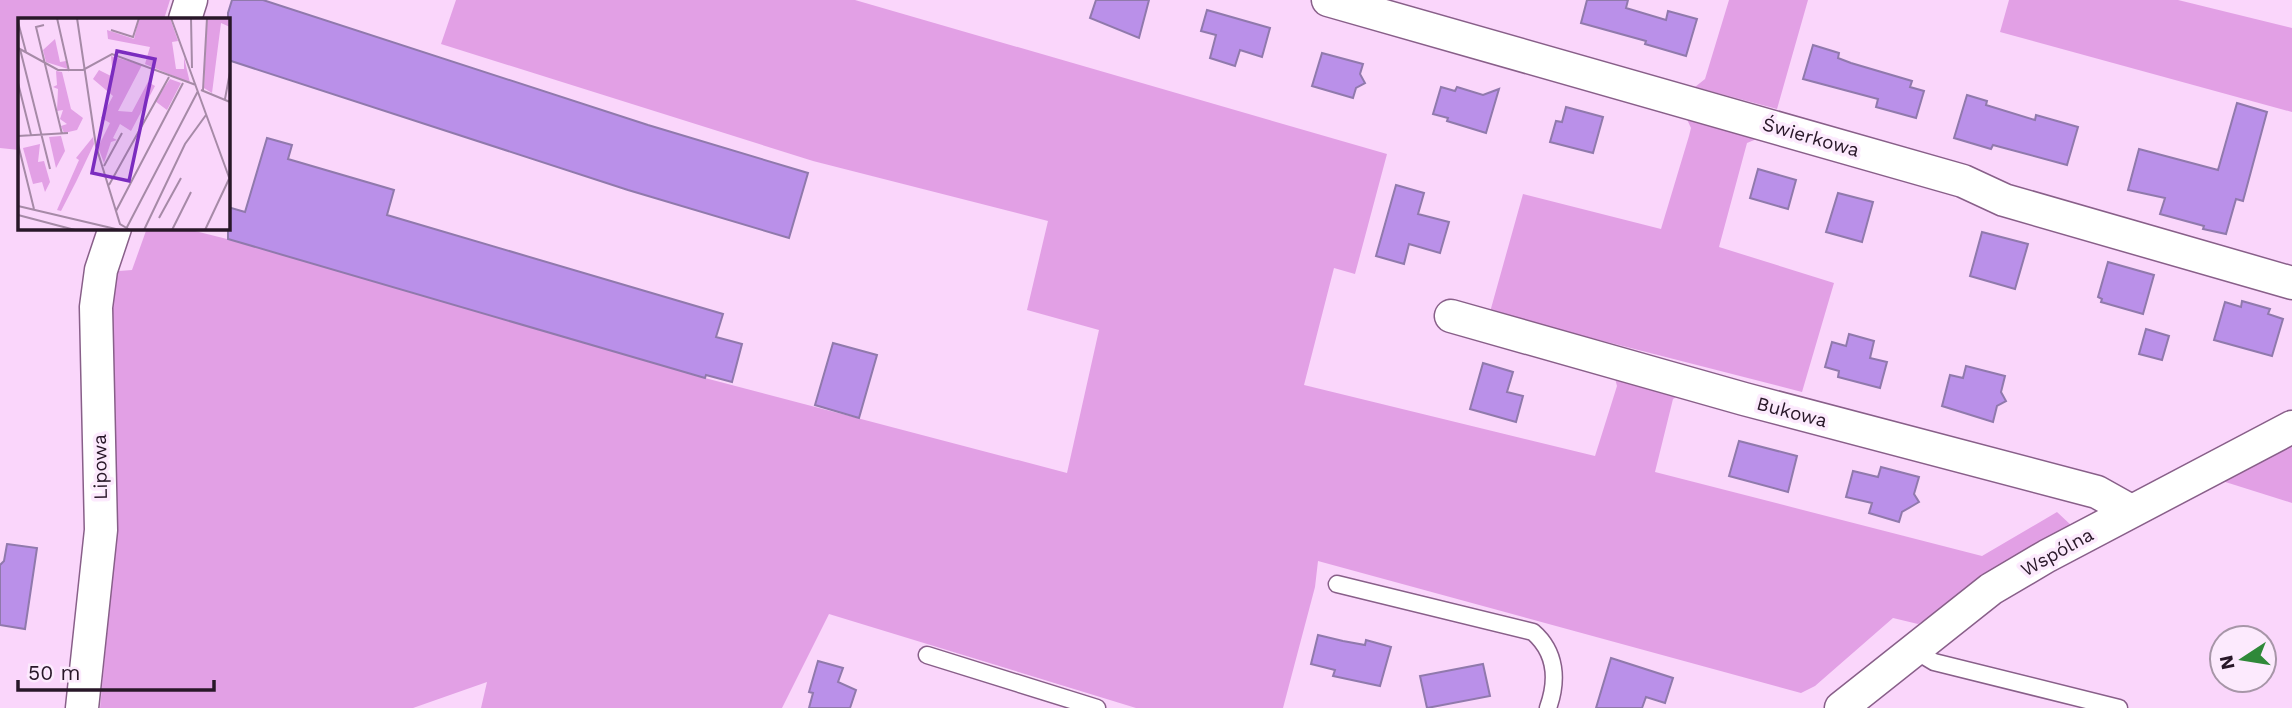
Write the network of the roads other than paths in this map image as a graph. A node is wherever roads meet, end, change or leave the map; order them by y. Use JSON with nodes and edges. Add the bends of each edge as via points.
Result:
{"nodes":[{"id":1,"x":191,"y":0,"type":"edge"},
{"id":2,"x":1328,"y":0,"type":"edge"},
{"id":3,"x":185,"y":18,"type":"edge"},
{"id":4,"x":115,"y":229,"type":"edge"},
{"id":5,"x":2292,"y":283,"type":"edge"},
{"id":6,"x":1451,"y":316,"type":"dead end"},
{"id":7,"x":2292,"y":427,"type":"edge"},
{"id":8,"x":2131,"y":511,"type":"junction"},
{"id":9,"x":1337,"y":584,"type":"dead end"},
{"id":10,"x":1914,"y":650,"type":"junction"},
{"id":11,"x":927,"y":655,"type":"dead end"},
{"id":12,"x":82,"y":708,"type":"edge"},
{"id":13,"x":1097,"y":708,"type":"edge"},
{"id":14,"x":1548,"y":708,"type":"edge"},
{"id":15,"x":1841,"y":708,"type":"edge"},
{"id":16,"x":2119,"y":708,"type":"edge"}],
"edges":[{"from":1,"to":3,"type":"street"},
{"from":2,"to":5,"type":"street","name":"Świerkowa","via":[[1964,181],[2004,200]]},
{"from":4,"to":12,"type":"street","name":"Lipowa","via":[[101,270],[96,307],[101,530]]},
{"from":6,"to":8,"type":"street","name":"Bukowa","via":[[2097,492]]},
{"from":7,"to":8,"type":"street","name":"Wspólna"},
{"from":8,"to":10,"type":"street","name":"Wspólna","via":[[1992,589]]},
{"from":9,"to":14,"type":"lane","via":[[1533,632],[1550,652],[1554,666]]},
{"from":10,"to":15,"type":"street","name":"Wspólna"},
{"from":10,"to":16,"type":"lane","via":[[1934,662]]},
{"from":11,"to":13,"type":"lane"}]}
